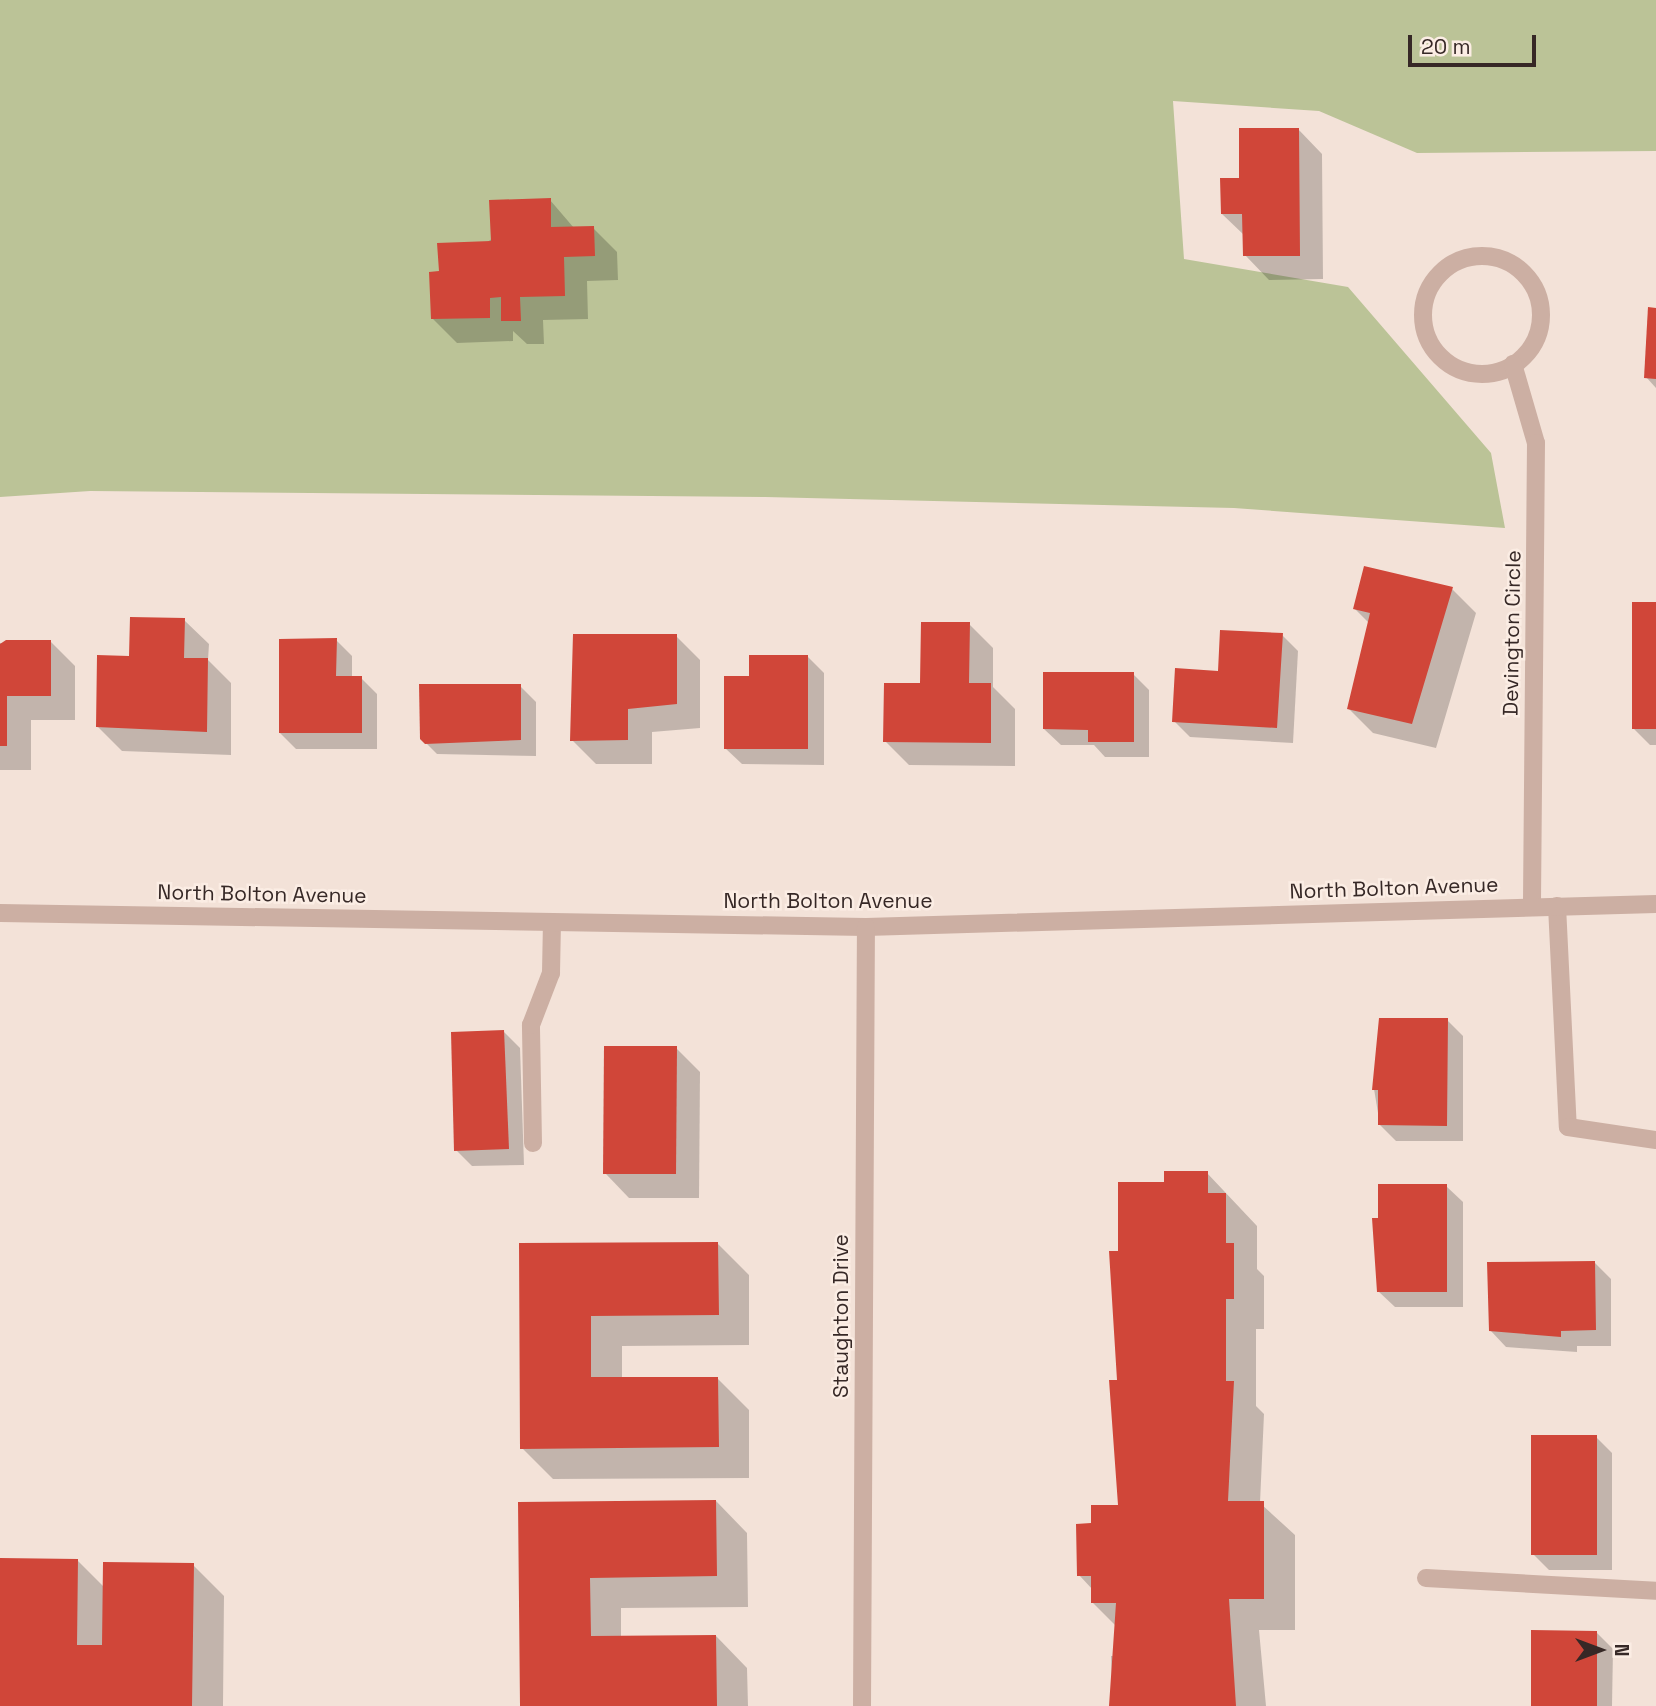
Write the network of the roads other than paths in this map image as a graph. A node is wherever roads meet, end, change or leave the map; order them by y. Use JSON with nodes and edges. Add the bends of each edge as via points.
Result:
{"nodes":[{"id":1,"x":1513,"y":364,"type":"junction"},
{"id":2,"x":1656,"y":904,"type":"edge"},
{"id":3,"x":1532,"y":906,"type":"junction"},
{"id":4,"x":1557,"y":906,"type":"junction"},
{"id":5,"x":0,"y":913,"type":"edge"},
{"id":6,"x":552,"y":922,"type":"junction"},
{"id":7,"x":866,"y":926,"type":"junction"},
{"id":8,"x":1656,"y":1140,"type":"edge"},
{"id":9,"x":533,"y":1143,"type":"dead end"},
{"id":10,"x":1426,"y":1578,"type":"dead end"},
{"id":11,"x":1656,"y":1591,"type":"edge"},
{"id":12,"x":862,"y":1706,"type":"edge"}],
"edges":[{"from":1,"to":1,"type":"street","via":[[1532,345],[1540,320],[1531,282],[1511,264],[1486,256],[1447,267],[1424,305],[1433,348],[1470,373]]},
{"from":1,"to":3,"type":"street","name":"Devington Circle","via":[[1536,443]]},
{"from":2,"to":4,"type":"street","name":"North Bolton Avenue"},
{"from":3,"to":4,"type":"street","name":"North Bolton Avenue"},
{"from":3,"to":7,"type":"street","name":"North Bolton Avenue"},
{"from":4,"to":8,"type":"street","via":[[1567,1128]]},
{"from":5,"to":6,"type":"street","name":"North Bolton Avenue"},
{"from":6,"to":7,"type":"street","name":"North Bolton Avenue"},
{"from":6,"to":9,"type":"street","via":[[551,973],[531,1025]]},
{"from":7,"to":12,"type":"street","name":"Staughton Drive"},
{"from":10,"to":11,"type":"street"}]}
